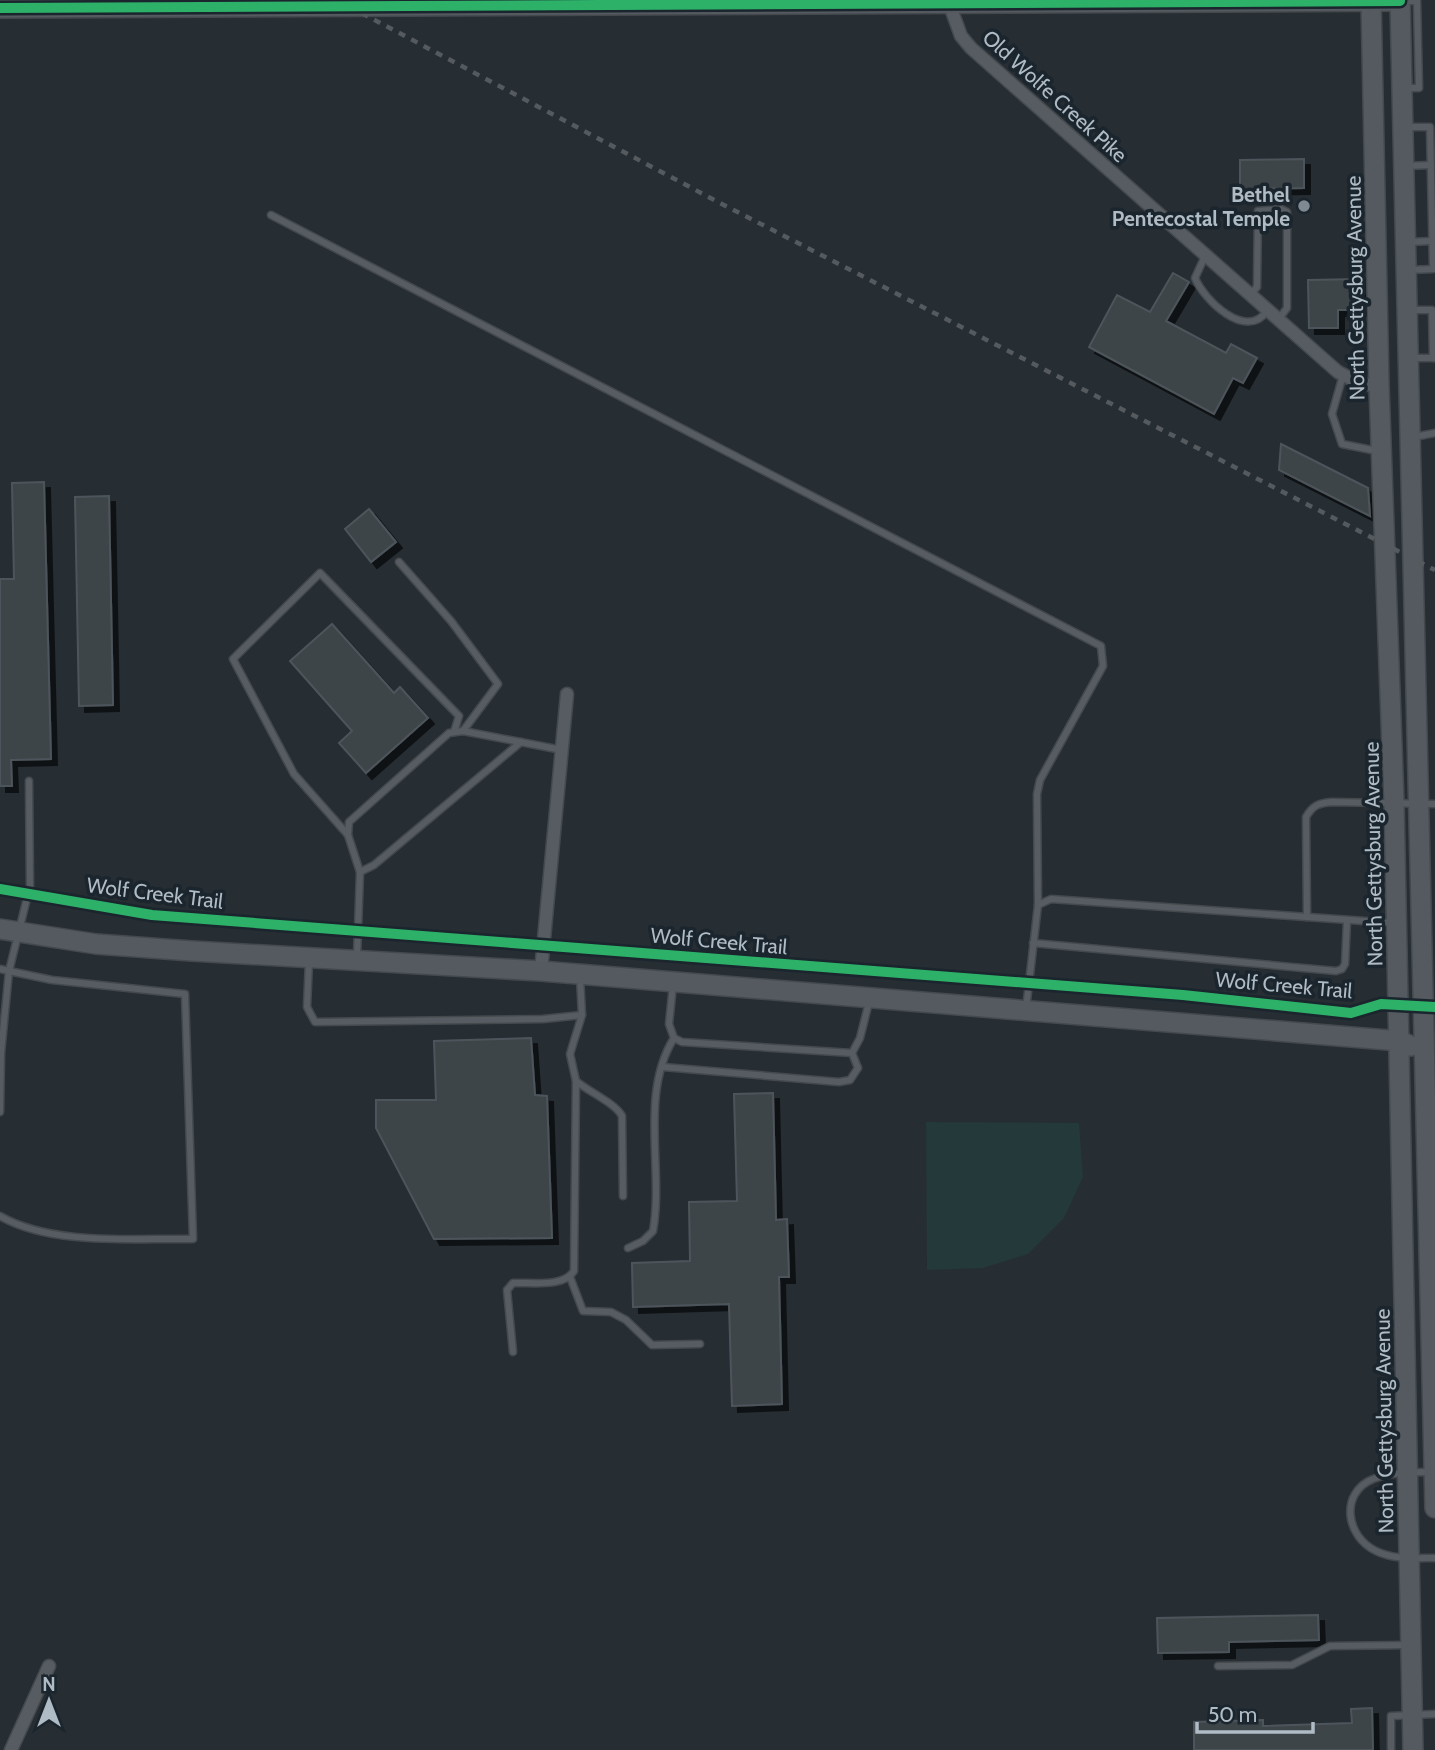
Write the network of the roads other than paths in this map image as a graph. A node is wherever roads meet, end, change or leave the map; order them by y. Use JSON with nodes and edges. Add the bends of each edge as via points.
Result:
{"nodes":[{"id":1,"x":1371,"y":1,"type":"edge"},
{"id":2,"x":1400,"y":1,"type":"edge"},
{"id":3,"x":949,"y":3,"type":"junction"},
{"id":4,"x":0,"y":8,"type":"edge"},
{"id":5,"x":1433,"y":126,"type":"edge"},
{"id":6,"x":1402,"y":127,"type":"junction"},
{"id":7,"x":1431,"y":165,"type":"junction"},
{"id":8,"x":1403,"y":166,"type":"junction"},
{"id":9,"x":271,"y":215,"type":"dead end"},
{"id":10,"x":1433,"y":241,"type":"junction"},
{"id":11,"x":1405,"y":242,"type":"junction"},
{"id":12,"x":1205,"y":256,"type":"junction"},
{"id":13,"x":1405,"y":270,"type":"junction"},
{"id":14,"x":1250,"y":295,"type":"junction"},
{"id":15,"x":1406,"y":310,"type":"junction"},
{"id":16,"x":1267,"y":311,"type":"junction"},
{"id":17,"x":1278,"y":320,"type":"junction"},
{"id":18,"x":1407,"y":358,"type":"junction"},
{"id":19,"x":1434,"y":358,"type":"edge"},
{"id":20,"x":1343,"y":375,"type":"junction"},
{"id":21,"x":1379,"y":387,"type":"junction"},
{"id":22,"x":1435,"y":433,"type":"edge"},
{"id":23,"x":1409,"y":439,"type":"junction"},
{"id":24,"x":1382,"y":452,"type":"junction"},
{"id":25,"x":399,"y":562,"type":"dead end"},
{"id":26,"x":567,"y":694,"type":"dead end"},
{"id":27,"x":463,"y":731,"type":"junction"},
{"id":28,"x":454,"y":732,"type":"junction"},
{"id":29,"x":522,"y":742,"type":"junction"},
{"id":30,"x":562,"y":750,"type":"junction"},
{"id":31,"x":29,"y":782,"type":"dead end"},
{"id":32,"x":1394,"y":803,"type":"junction"},
{"id":33,"x":1427,"y":805,"type":"edge"},
{"id":34,"x":348,"y":835,"type":"junction"},
{"id":35,"x":360,"y":872,"type":"junction"},
{"id":36,"x":1428,"y":902,"type":"edge"},
{"id":37,"x":1038,"y":905,"type":"junction"},
{"id":38,"x":1307,"y":917,"type":"junction"},
{"id":39,"x":1347,"y":920,"type":"junction"},
{"id":40,"x":1397,"y":923,"type":"junction"},
{"id":41,"x":9,"y":931,"type":"edge"},
{"id":42,"x":1033,"y":943,"type":"junction"},
{"id":43,"x":310,"y":958,"type":"junction"},
{"id":44,"x":357,"y":961,"type":"junction"},
{"id":45,"x":0,"y":969,"type":"edge"},
{"id":46,"x":9,"y":971,"type":"junction"},
{"id":47,"x":541,"y":971,"type":"junction"},
{"id":48,"x":580,"y":975,"type":"junction"},
{"id":49,"x":673,"y":983,"type":"junction"},
{"id":50,"x":870,"y":1000,"type":"junction"},
{"id":51,"x":1026,"y":1011,"type":"junction"},
{"id":52,"x":582,"y":1015,"type":"junction"},
{"id":53,"x":1430,"y":1027,"type":"edge"},
{"id":54,"x":674,"y":1038,"type":"junction"},
{"id":55,"x":1400,"y":1041,"type":"junction"},
{"id":56,"x":852,"y":1053,"type":"junction"},
{"id":57,"x":1431,"y":1053,"type":"edge"},
{"id":58,"x":663,"y":1067,"type":"junction"},
{"id":59,"x":576,"y":1081,"type":"junction"},
{"id":60,"x":0,"y":1112,"type":"edge"},
{"id":61,"x":1432,"y":1132,"type":"edge"},
{"id":62,"x":1432,"y":1180,"type":"edge"},
{"id":63,"x":623,"y":1196,"type":"dead end"},
{"id":64,"x":0,"y":1216,"type":"edge"},
{"id":65,"x":628,"y":1248,"type":"dead end"},
{"id":66,"x":570,"y":1277,"type":"junction"},
{"id":67,"x":700,"y":1344,"type":"dead end"},
{"id":68,"x":513,"y":1352,"type":"dead end"},
{"id":69,"x":1408,"y":1472,"type":"junction"},
{"id":70,"x":1434,"y":1472,"type":"edge"},
{"id":71,"x":1435,"y":1508,"type":"edge"},
{"id":72,"x":1410,"y":1558,"type":"junction"},
{"id":73,"x":1435,"y":1558,"type":"edge"},
{"id":74,"x":1411,"y":1645,"type":"junction"},
{"id":75,"x":1218,"y":1665,"type":"dead end"},
{"id":76,"x":49,"y":1666,"type":"dead end"},
{"id":77,"x":1413,"y":1714,"type":"junction"},
{"id":78,"x":1435,"y":1714,"type":"edge"},
{"id":79,"x":10,"y":1750,"type":"edge"},
{"id":80,"x":1391,"y":1750,"type":"edge"},
{"id":81,"x":1413,"y":1750,"type":"edge"}],
"edges":[{"from":1,"to":2,"type":"main road"},
{"from":1,"to":3,"type":"main road"},
{"from":1,"to":21,"type":"main road","name":"North Gettysburg Avenue"},
{"from":2,"to":6,"type":"main road","via":[[1409,51],[1402,88]]},
{"from":3,"to":4,"type":"main road"},
{"from":3,"to":12,"type":"street","name":"Old Wolfe Creek Pike","via":[[961,36],[971,48]]},
{"from":5,"to":6,"type":"lane"},
{"from":5,"to":7,"type":"lane"},
{"from":6,"to":8,"type":"main road"},
{"from":7,"to":8,"type":"lane"},
{"from":7,"to":10,"type":"lane"},
{"from":8,"to":11,"type":"main road"},
{"from":9,"to":37,"type":"lane","via":[[1101,646],[1103,666],[1040,780]]},
{"from":10,"to":11,"type":"lane"},
{"from":10,"to":13,"type":"lane","via":[[1433,270]]},
{"from":11,"to":13,"type":"main road"},
{"from":12,"to":14,"type":"street","name":"Old Wolfe Creek Pike"},
{"from":12,"to":16,"type":"lane","via":[[1195,278],[1202,295],[1240,320],[1250,322]]},
{"from":13,"to":15,"type":"main road"},
{"from":14,"to":16,"type":"street","name":"Old Wolfe Creek Pike"},
{"from":14,"to":17,"type":"lane","via":[[1257,287],[1258,211],[1281,209],[1287,212],[1287,308]]},
{"from":15,"to":18,"type":"main road"},
{"from":15,"to":19,"type":"lane","via":[[1432,310]]},
{"from":16,"to":17,"type":"street","name":"Old Wolfe Creek Pike"},
{"from":17,"to":20,"type":"street","name":"Old Wolfe Creek Pike"},
{"from":18,"to":19,"type":"lane"},
{"from":18,"to":23,"type":"main road"},
{"from":20,"to":21,"type":"street","name":"Old Wolfe Creek Pike"},
{"from":20,"to":24,"type":"lane","via":[[1332,414],[1342,444]]},
{"from":21,"to":24,"type":"main road","name":"North Gettysburg Avenue"},
{"from":22,"to":23,"type":"lane"},
{"from":23,"to":33,"type":"main road"},
{"from":24,"to":32,"type":"main road","name":"North Gettysburg Avenue"},
{"from":25,"to":27,"type":"lane","via":[[498,684]]},
{"from":26,"to":30,"type":"street"},
{"from":27,"to":28,"type":"lane"},
{"from":27,"to":29,"type":"lane"},
{"from":28,"to":34,"type":"lane","via":[[349,822]]},
{"from":28,"to":34,"type":"lane","via":[[459,716],[320,573],[233,659],[294,774]]},
{"from":29,"to":30,"type":"lane"},
{"from":29,"to":35,"type":"lane"},
{"from":30,"to":47,"type":"street"},
{"from":31,"to":41,"type":"lane","via":[[30,886]]},
{"from":32,"to":33,"type":"lane"},
{"from":32,"to":38,"type":"lane","via":[[1320,803],[1311,808],[1306,817]]},
{"from":32,"to":40,"type":"main road","name":"North Gettysburg Avenue"},
{"from":33,"to":36,"type":"main road"},
{"from":34,"to":35,"type":"lane"},
{"from":35,"to":44,"type":"lane"},
{"from":36,"to":53,"type":"main road"},
{"from":37,"to":38,"type":"lane","via":[[1052,899]]},
{"from":37,"to":42,"type":"lane"},
{"from":38,"to":39,"type":"lane"},
{"from":39,"to":40,"type":"lane"},
{"from":39,"to":42,"type":"lane","via":[[1345,964],[1336,971]]},
{"from":40,"to":55,"type":"main road","name":"North Gettysburg Avenue"},
{"from":41,"to":43,"type":"main road","via":[[96,944]]},
{"from":41,"to":46,"type":"lane"},
{"from":42,"to":51,"type":"lane"},
{"from":43,"to":44,"type":"main road"},
{"from":43,"to":52,"type":"lane","via":[[307,1007],[315,1022]]},
{"from":44,"to":47,"type":"main road"},
{"from":45,"to":46,"type":"lane"},
{"from":46,"to":60,"type":"lane"},
{"from":46,"to":64,"type":"lane","via":[[185,994],[193,1239],[53,1235]]},
{"from":47,"to":48,"type":"main road"},
{"from":48,"to":49,"type":"main road"},
{"from":48,"to":52,"type":"lane"},
{"from":49,"to":50,"type":"main road"},
{"from":49,"to":54,"type":"lane","via":[[669,1024]]},
{"from":50,"to":51,"type":"main road"},
{"from":50,"to":56,"type":"lane"},
{"from":51,"to":55,"type":"main road"},
{"from":52,"to":59,"type":"lane","via":[[570,1054]]},
{"from":53,"to":55,"type":"main road"},
{"from":53,"to":57,"type":"main road"},
{"from":54,"to":56,"type":"lane"},
{"from":54,"to":58,"type":"lane"},
{"from":55,"to":57,"type":"main road"},
{"from":55,"to":69,"type":"main road","name":"North Gettysburg Avenue"},
{"from":56,"to":58,"type":"lane","via":[[858,1068],[850,1080],[839,1082]]},
{"from":57,"to":61,"type":"main road"},
{"from":58,"to":65,"type":"lane","via":[[657,1084],[653,1231]]},
{"from":59,"to":63,"type":"lane","via":[[617,1106],[622,1116]]},
{"from":59,"to":66,"type":"lane","via":[[574,1271]]},
{"from":61,"to":62,"type":"main road"},
{"from":62,"to":70,"type":"main road"},
{"from":66,"to":67,"type":"lane","via":[[583,1311],[611,1312],[652,1345]]},
{"from":66,"to":68,"type":"lane","via":[[513,1283],[507,1290]]},
{"from":69,"to":70,"type":"lane"},
{"from":69,"to":72,"type":"main road","name":"North Gettysburg Avenue"},
{"from":69,"to":72,"type":"lane","via":[[1370,1480],[1351,1500],[1350,1512],[1355,1534],[1364,1545],[1387,1556]]},
{"from":70,"to":71,"type":"main road"},
{"from":72,"to":73,"type":"lane"},
{"from":72,"to":74,"type":"main road","name":"North Gettysburg Avenue"},
{"from":74,"to":75,"type":"lane","via":[[1330,1646],[1292,1665]]},
{"from":74,"to":77,"type":"main road","name":"North Gettysburg Avenue"},
{"from":76,"to":79,"type":"street"},
{"from":77,"to":78,"type":"lane"},
{"from":77,"to":80,"type":"lane","via":[[1391,1716]]},
{"from":77,"to":81,"type":"main road","name":"North Gettysburg Avenue"}]}
